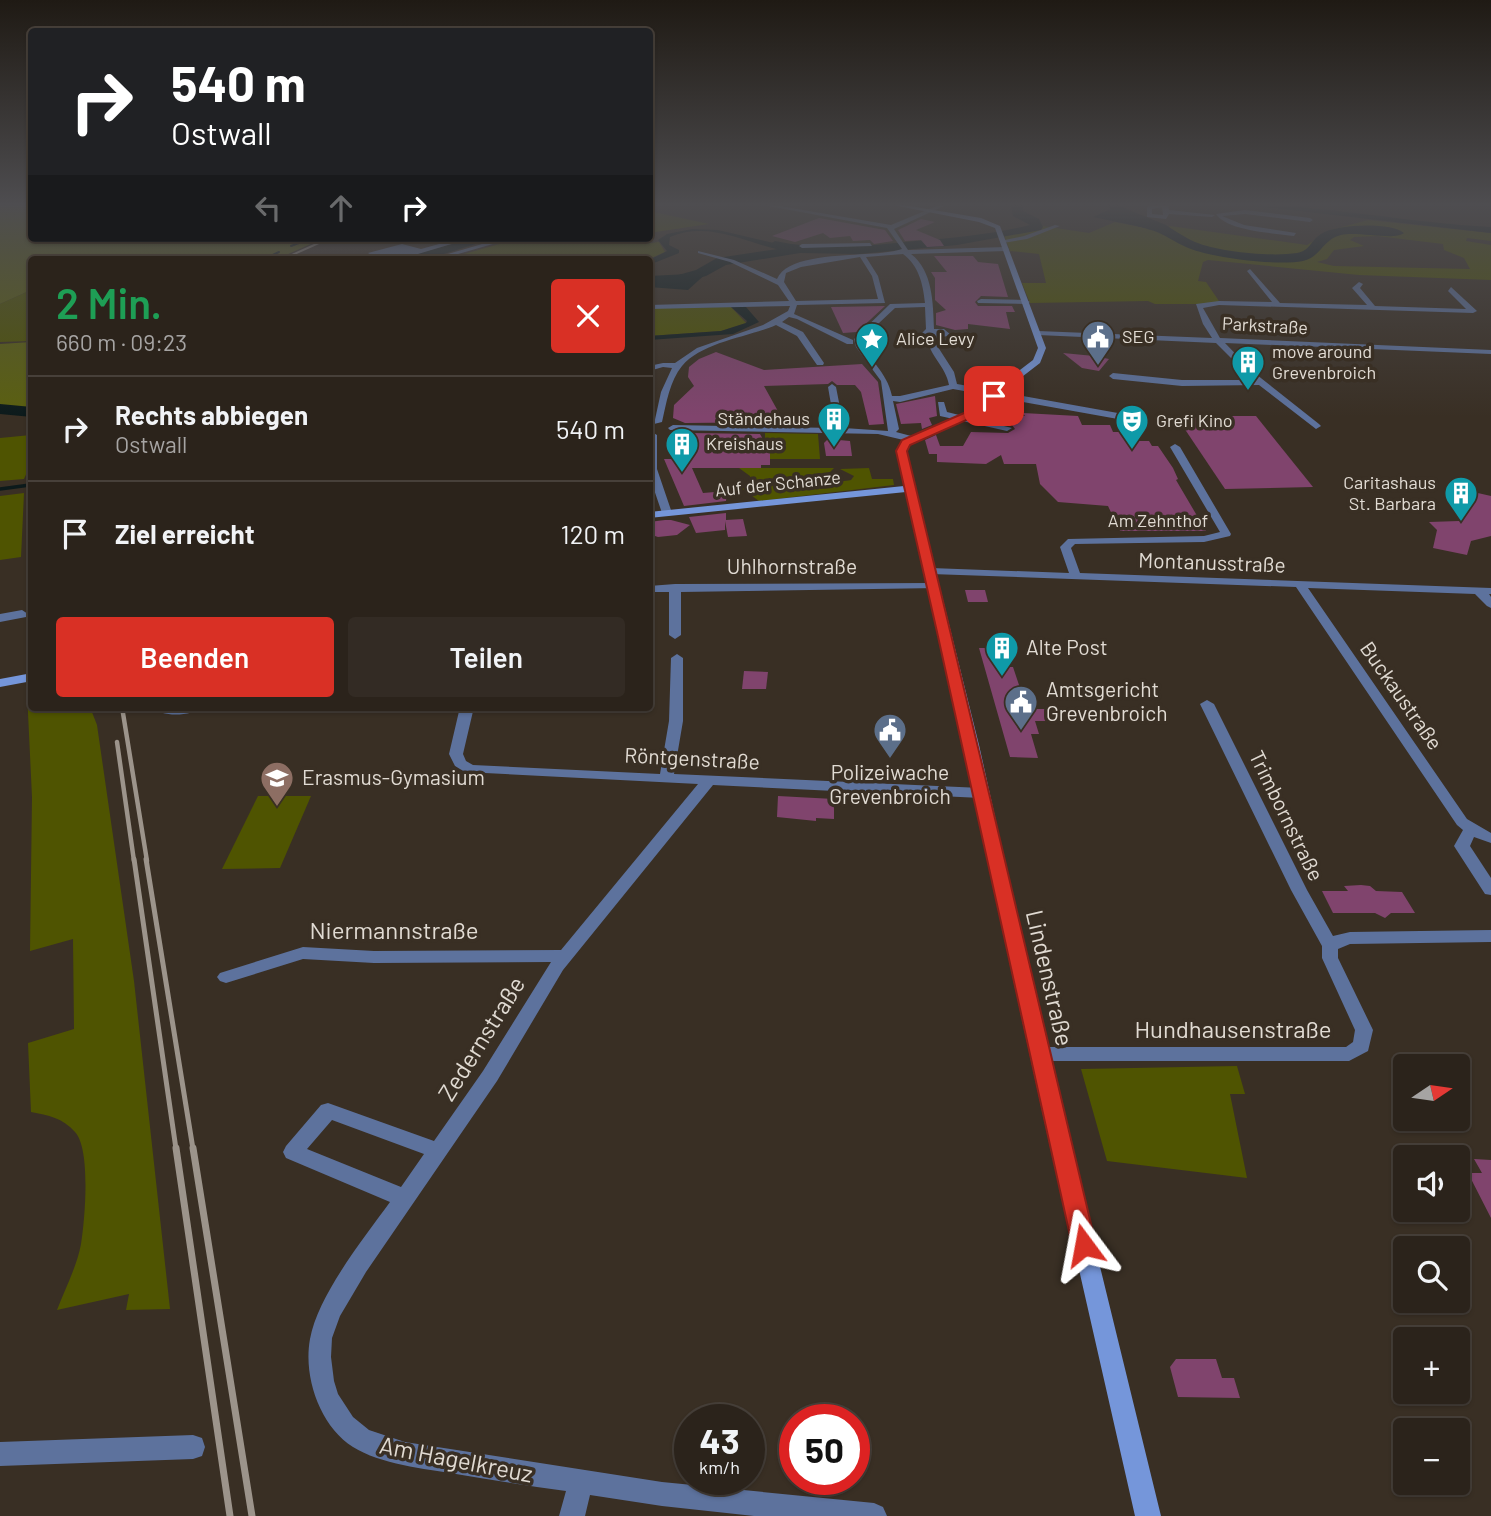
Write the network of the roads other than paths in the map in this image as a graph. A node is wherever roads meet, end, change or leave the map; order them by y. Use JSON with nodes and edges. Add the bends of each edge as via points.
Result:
{"nodes":[{"id":1,"x":764,"y":276,"type":"edge"},
{"id":2,"x":782,"y":276,"type":"edge"},
{"id":3,"x":875,"y":276,"type":"edge"},
{"id":4,"x":922,"y":276,"type":"edge"},
{"id":5,"x":1016,"y":276,"type":"edge"},
{"id":6,"x":1254,"y":276,"type":"edge"},
{"id":7,"x":780,"y":283,"type":"junction"},
{"id":8,"x":1359,"y":284,"type":"dead end"},
{"id":9,"x":1451,"y":289,"type":"dead end"},
{"id":10,"x":883,"y":301,"type":"junction"},
{"id":11,"x":981,"y":302,"type":"dead end"},
{"id":12,"x":1026,"y":302,"type":"junction"},
{"id":13,"x":794,"y":305,"type":"junction"},
{"id":14,"x":898,"y":305,"type":"junction"},
{"id":15,"x":929,"y":305,"type":"junction"},
{"id":16,"x":1278,"y":305,"type":"junction"},
{"id":17,"x":653,"y":307,"type":"edge"},
{"id":18,"x":1372,"y":307,"type":"junction"},
{"id":19,"x":789,"y":315,"type":"junction"},
{"id":20,"x":777,"y":322,"type":"junction"},
{"id":21,"x":1038,"y":332,"type":"junction"},
{"id":22,"x":1217,"y":340,"type":"junction"},
{"id":23,"x":850,"y":342,"type":"dead end"},
{"id":24,"x":1491,"y":352,"type":"edge"},
{"id":25,"x":820,"y":363,"type":"dead end"},
{"id":26,"x":677,"y":366,"type":"junction"},
{"id":27,"x":653,"y":368,"type":"edge"},
{"id":28,"x":1113,"y":376,"type":"dead end"},
{"id":29,"x":1261,"y":382,"type":"junction"},
{"id":30,"x":955,"y":386,"type":"junction"},
{"id":31,"x":832,"y":387,"type":"dead end"},
{"id":32,"x":994,"y":396,"type":"junction"},
{"id":33,"x":888,"y":398,"type":"junction"},
{"id":34,"x":938,"y":398,"type":"junction"},
{"id":35,"x":1039,"y":404,"type":"junction"},
{"id":36,"x":970,"y":414,"type":"junction"},
{"id":37,"x":1129,"y":418,"type":"dead end"},
{"id":38,"x":960,"y":419,"type":"junction"},
{"id":39,"x":653,"y":422,"type":"edge"},
{"id":40,"x":1316,"y":426,"type":"dead end"},
{"id":41,"x":673,"y":428,"type":"junction"},
{"id":42,"x":1006,"y":428,"type":"dead end"},
{"id":43,"x":840,"y":430,"type":"junction"},
{"id":44,"x":891,"y":433,"type":"junction"},
{"id":45,"x":653,"y":435,"type":"edge"},
{"id":46,"x":912,"y":439,"type":"junction"},
{"id":47,"x":1175,"y":447,"type":"dead end"},
{"id":48,"x":653,"y":472,"type":"edge"},
{"id":49,"x":911,"y":488,"type":"junction"},
{"id":50,"x":667,"y":513,"type":"junction"},
{"id":51,"x":653,"y":515,"type":"edge"},
{"id":52,"x":1076,"y":577,"type":"junction"},
{"id":53,"x":933,"y":579,"type":"junction"},
{"id":54,"x":1300,"y":585,"type":"junction"},
{"id":55,"x":675,"y":587,"type":"junction"},
{"id":56,"x":653,"y":589,"type":"edge"},
{"id":57,"x":1485,"y":591,"type":"edge"},
{"id":58,"x":1491,"y":604,"type":"edge"},
{"id":59,"x":22,"y":614,"type":"dead end"},
{"id":60,"x":0,"y":618,"type":"edge"},
{"id":61,"x":675,"y":635,"type":"dead end"},
{"id":62,"x":677,"y":658,"type":"dead end"},
{"id":63,"x":28,"y":678,"type":"edge"},
{"id":64,"x":0,"y":683,"type":"edge"},
{"id":65,"x":1207,"y":704,"type":"dead end"},
{"id":66,"x":466,"y":711,"type":"edge"},
{"id":67,"x":666,"y":779,"type":"junction"},
{"id":68,"x":708,"y":781,"type":"junction"},
{"id":69,"x":981,"y":793,"type":"junction"},
{"id":70,"x":1471,"y":828,"type":"junction"},
{"id":71,"x":1491,"y":838,"type":"edge"},
{"id":72,"x":1491,"y":890,"type":"edge"},
{"id":73,"x":1491,"y":936,"type":"edge"},
{"id":74,"x":1330,"y":946,"type":"junction"},
{"id":75,"x":565,"y":956,"type":"junction"},
{"id":76,"x":226,"y":977,"type":"dead end"},
{"id":77,"x":1039,"y":1054,"type":"junction"},
{"id":78,"x":438,"y":1151,"type":"junction"},
{"id":79,"x":404,"y":1198,"type":"junction"},
{"id":80,"x":321,"y":1338,"type":"joint"},
{"id":81,"x":193,"y":1447,"type":"dead end"},
{"id":82,"x":0,"y":1454,"type":"edge"},
{"id":83,"x":581,"y":1483,"type":"junction"},
{"id":84,"x":572,"y":1516,"type":"edge"},
{"id":85,"x":874,"y":1516,"type":"edge"},
{"id":86,"x":1148,"y":1516,"type":"edge"}],
"edges":[{"from":1,"to":7,"type":"street"},
{"from":2,"to":7,"type":"street"},
{"from":3,"to":10,"type":"street"},
{"from":4,"to":15,"type":"street"},
{"from":5,"to":12,"type":"main road"},
{"from":6,"to":16,"type":"street"},
{"from":7,"to":13,"type":"street"},
{"from":8,"to":18,"type":"street","via":[[1356,288]]},
{"from":9,"to":18,"type":"street","via":[[1473,311]]},
{"from":10,"to":13,"type":"street"},
{"from":10,"to":14,"type":"street"},
{"from":11,"to":12,"type":"street"},
{"from":12,"to":21,"type":"main road"},
{"from":13,"to":17,"type":"street"},
{"from":13,"to":19,"type":"street"},
{"from":14,"to":15,"type":"street"},
{"from":14,"to":33,"type":"street","via":[[858,340],[885,381]]},
{"from":15,"to":30,"type":"street","via":[[933,349],[951,372]]},
{"from":16,"to":18,"type":"street"},
{"from":16,"to":22,"type":"street","via":[[1201,304],[1199,309]]},
{"from":19,"to":20,"type":"street"},
{"from":19,"to":23,"type":"street"},
{"from":20,"to":25,"type":"street","via":[[800,334]]},
{"from":20,"to":26,"type":"street","via":[[700,351]]},
{"from":21,"to":22,"type":"street","name":"Parkstraße"},
{"from":21,"to":32,"type":"main road","via":[[1039,359]]},
{"from":22,"to":24,"type":"street","name":"Parkstraße"},
{"from":22,"to":29,"type":"street"},
{"from":26,"to":27,"type":"street"},
{"from":26,"to":39,"type":"street"},
{"from":28,"to":29,"type":"street","via":[[1182,383]]},
{"from":29,"to":40,"type":"street"},
{"from":30,"to":32,"type":"street"},
{"from":30,"to":34,"type":"street"},
{"from":31,"to":43,"type":"street"},
{"from":32,"to":35,"type":"street"},
{"from":32,"to":36,"type":"main road"},
{"from":33,"to":34,"type":"street"},
{"from":33,"to":44,"type":"street"},
{"from":34,"to":38,"type":"street","via":[[943,414]]},
{"from":35,"to":36,"type":"street"},
{"from":35,"to":37,"type":"street"},
{"from":36,"to":38,"type":"main road"},
{"from":38,"to":42,"type":"street"},
{"from":38,"to":46,"type":"main road"},
{"from":39,"to":41,"type":"street"},
{"from":41,"to":43,"type":"street"},
{"from":41,"to":45,"type":"street"},
{"from":43,"to":44,"type":"street"},
{"from":44,"to":46,"type":"street"},
{"from":46,"to":49,"type":"main road","name":"Lindenstraße","via":[[901,451]]},
{"from":47,"to":52,"type":"street","name":"Am Zehnthof","via":[[1226,535],[1074,540],[1065,547]]},
{"from":48,"to":50,"type":"street"},
{"from":49,"to":50,"type":"main road","name":"Auf der Schanze"},
{"from":49,"to":53,"type":"main road","name":"Lindenstraße"},
{"from":50,"to":51,"type":"main road","name":"Auf der Schanze"},
{"from":52,"to":53,"type":"street","name":"Montanusstraße"},
{"from":52,"to":54,"type":"street","name":"Montanusstraße"},
{"from":53,"to":55,"type":"street","name":"Uhlhornstraße"},
{"from":53,"to":69,"type":"main road","name":"Lindenstraße"},
{"from":54,"to":57,"type":"street","name":"Montanusstraße"},
{"from":54,"to":70,"type":"street","name":"Buckaustraße","via":[[1462,822]]},
{"from":55,"to":56,"type":"street","name":"Uhlhornstraße"},
{"from":55,"to":61,"type":"street"},
{"from":57,"to":58,"type":"street"},
{"from":59,"to":60,"type":"street"},
{"from":62,"to":67,"type":"street","via":[[677,715]]},
{"from":63,"to":64,"type":"main road"},
{"from":65,"to":74,"type":"street","name":"Trimbornstraße"},
{"from":66,"to":67,"type":"street","name":"Röntgenstraße","via":[[456,754],[466,768]]},
{"from":67,"to":68,"type":"street","name":"Röntgenstraße"},
{"from":68,"to":69,"type":"street","name":"Röntgenstraße"},
{"from":68,"to":75,"type":"street","name":"Zedernstraße"},
{"from":69,"to":77,"type":"main road","name":"Lindenstraße"},
{"from":70,"to":71,"type":"street","name":"Buckaustraße"},
{"from":70,"to":72,"type":"street","via":[[1462,846]]},
{"from":73,"to":74,"type":"street","via":[[1350,938]]},
{"from":74,"to":77,"type":"street","name":"Hundhausenstraße","via":[[1330,958],[1364,1030],[1364,1042],[1355,1052]]},
{"from":75,"to":76,"type":"street","name":"Niermannstraße","via":[[303,953]]},
{"from":75,"to":78,"type":"street","name":"Zedernstraße"},
{"from":77,"to":86,"type":"main road","name":"Lindenstraße"},
{"from":78,"to":79,"type":"street","name":"Zedernstraße"},
{"from":78,"to":79,"type":"street","via":[[328,1111],[293,1152]]},
{"from":79,"to":80,"type":"street","name":"Zedernstraße","via":[[345,1284]]},
{"from":80,"to":83,"type":"street","name":"Am Hagelkreuz","via":[[321,1373],[329,1401],[345,1425],[362,1439],[428,1458]]},
{"from":81,"to":82,"type":"street"},
{"from":83,"to":84,"type":"street"},
{"from":83,"to":85,"type":"street","name":"Am Hagelkreuz"}]}
